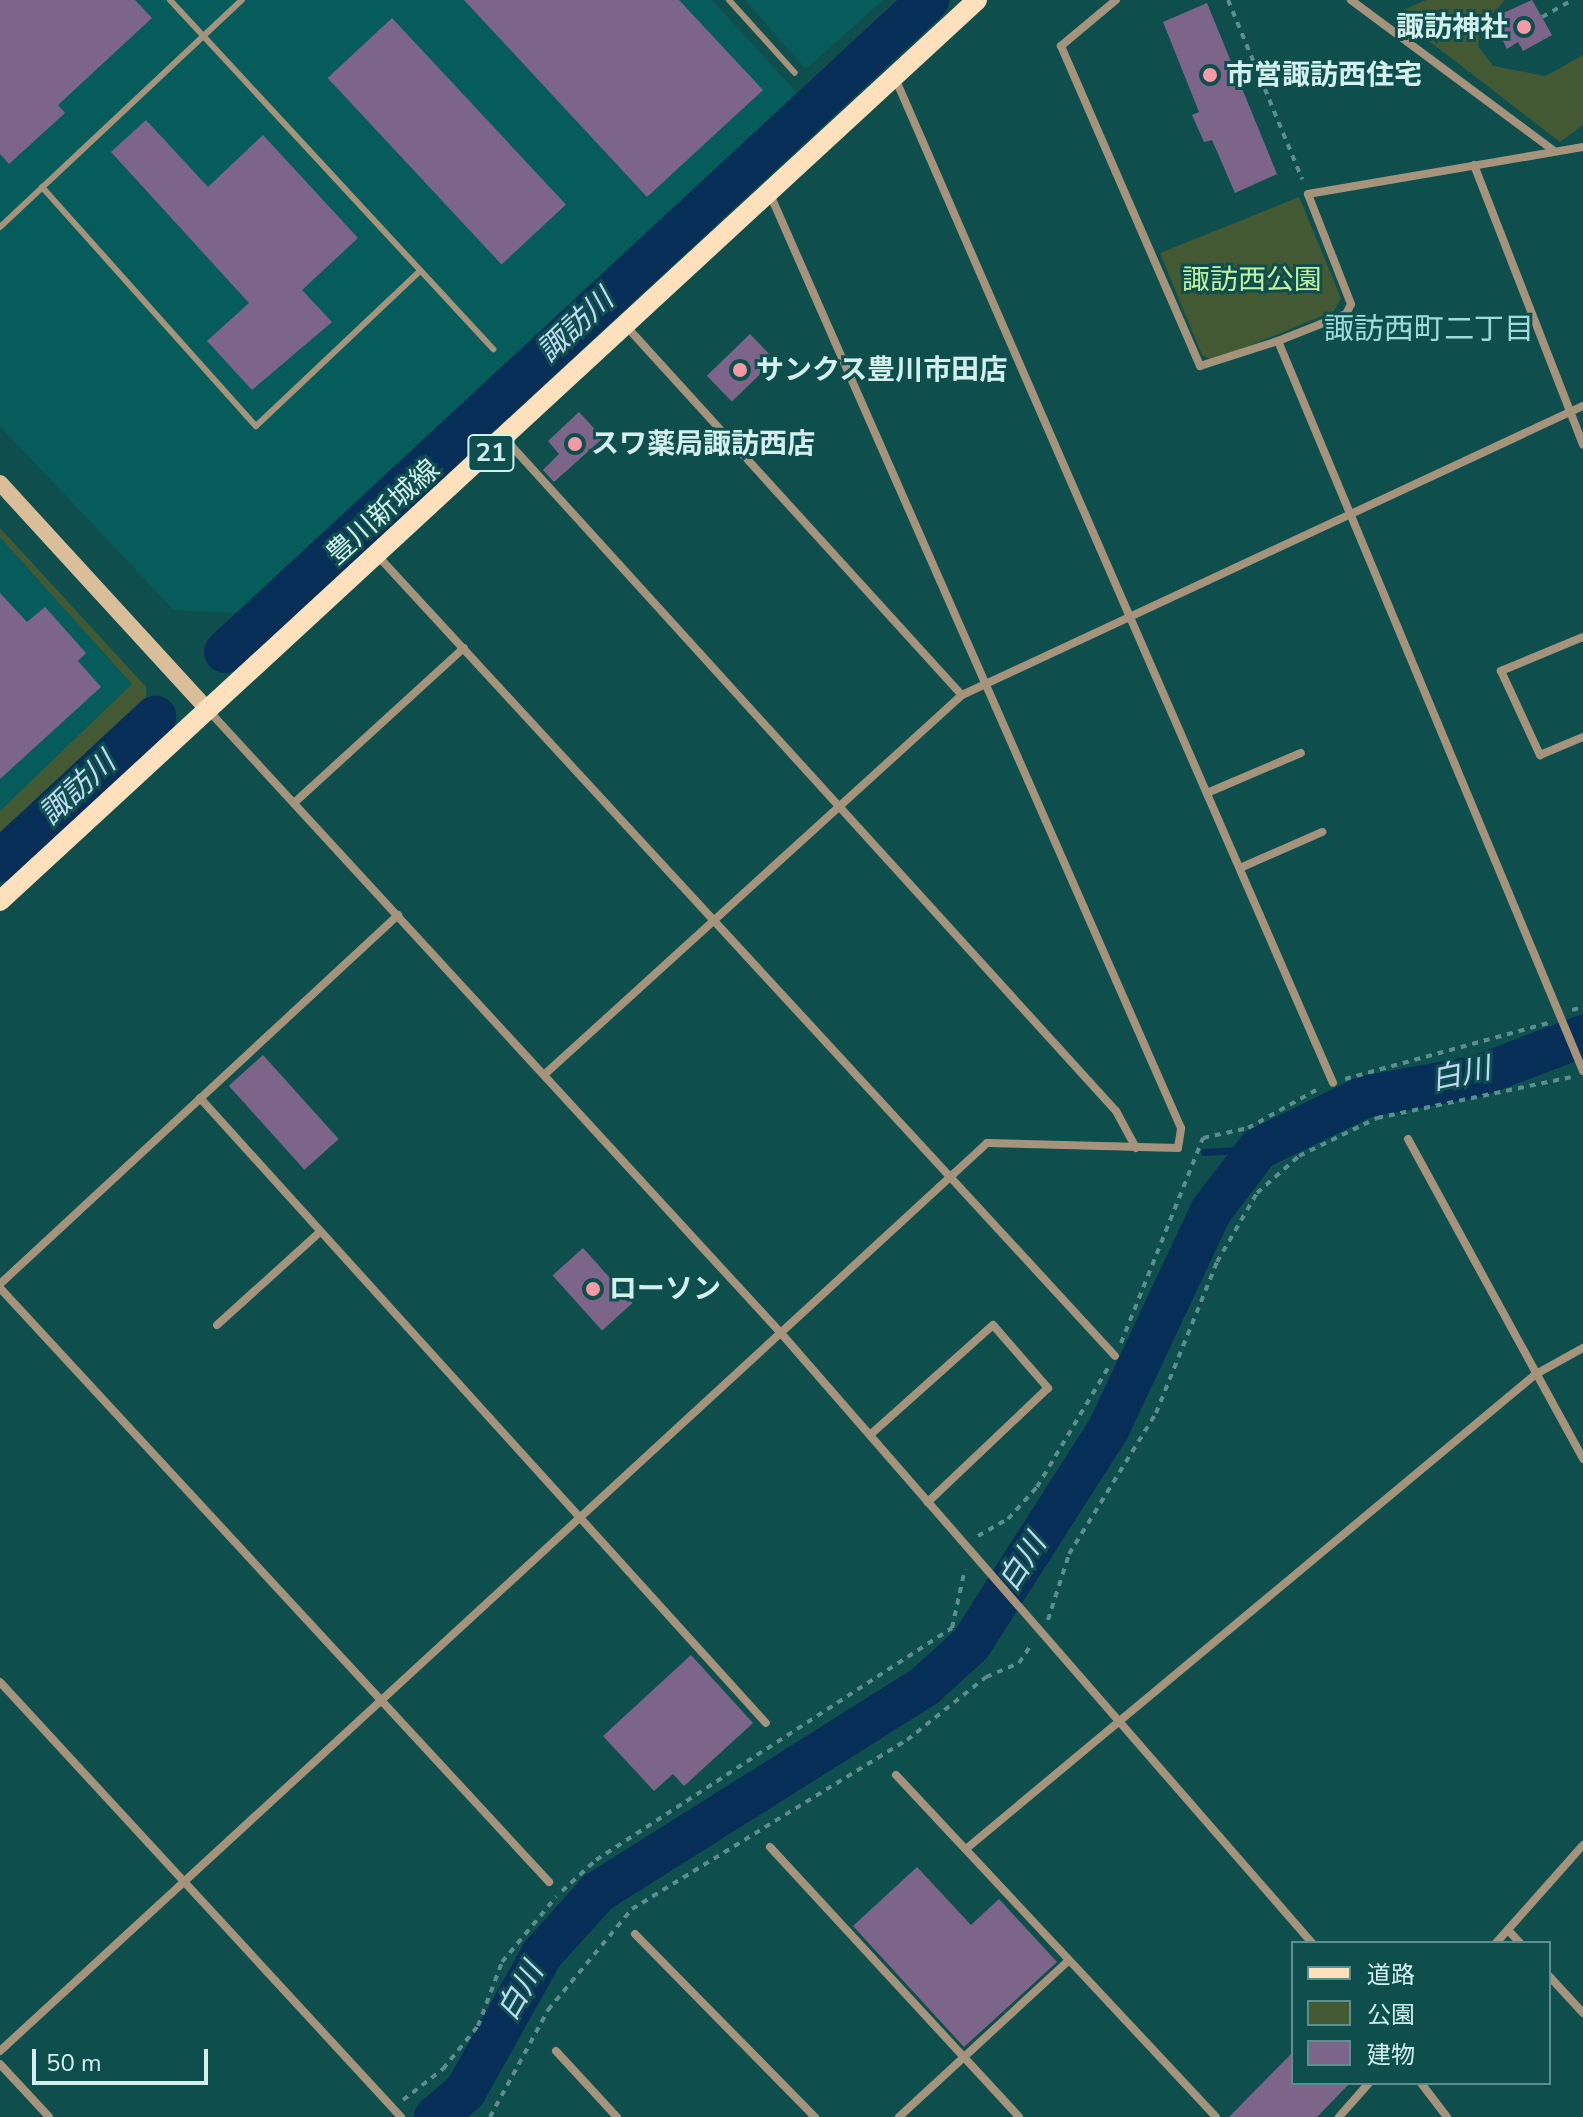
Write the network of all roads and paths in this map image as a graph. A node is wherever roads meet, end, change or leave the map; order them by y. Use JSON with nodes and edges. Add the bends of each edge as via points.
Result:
{"nodes":[{"id":1,"x":170,"y":0,"type":"edge"},
{"id":2,"x":242,"y":0,"type":"edge"},
{"id":3,"x":729,"y":0,"type":"edge"},
{"id":4,"x":977,"y":0,"type":"edge"},
{"id":5,"x":1116,"y":0,"type":"edge"},
{"id":6,"x":1228,"y":0,"type":"edge"},
{"id":7,"x":1351,"y":0,"type":"edge"},
{"id":8,"x":1573,"y":0,"type":"edge"},
{"id":9,"x":1542,"y":17,"type":"dead end"},
{"id":10,"x":203,"y":36,"type":"junction"},
{"id":11,"x":795,"y":73,"type":"dead end"},
{"id":12,"x":894,"y":74,"type":"junction"},
{"id":13,"x":1583,"y":147,"type":"edge"},
{"id":14,"x":1554,"y":151,"type":"junction"},
{"id":15,"x":1474,"y":165,"type":"junction"},
{"id":16,"x":42,"y":187,"type":"junction"},
{"id":17,"x":768,"y":192,"type":"junction"},
{"id":18,"x":1308,"y":194,"type":"junction"},
{"id":19,"x":0,"y":227,"type":"edge"},
{"id":20,"x":420,"y":271,"type":"junction"},
{"id":21,"x":626,"y":325,"type":"junction"},
{"id":22,"x":1278,"y":341,"type":"junction"},
{"id":23,"x":493,"y":349,"type":"dead end"},
{"id":24,"x":1583,"y":406,"type":"edge"},
{"id":25,"x":1569,"y":412,"type":"junction"},
{"id":26,"x":506,"y":440,"type":"junction"},
{"id":27,"x":1583,"y":444,"type":"edge"},
{"id":28,"x":0,"y":483,"type":"edge"},
{"id":29,"x":1351,"y":513,"type":"junction"},
{"id":30,"x":377,"y":554,"type":"junction"},
{"id":31,"x":1128,"y":612,"type":"junction"},
{"id":32,"x":1583,"y":637,"type":"edge"},
{"id":33,"x":464,"y":648,"type":"junction"},
{"id":34,"x":984,"y":682,"type":"junction"},
{"id":35,"x":962,"y":695,"type":"junction"},
{"id":36,"x":207,"y":709,"type":"junction"},
{"id":37,"x":1583,"y":737,"type":"edge"},
{"id":38,"x":1301,"y":753,"type":"dead end"},
{"id":39,"x":1207,"y":793,"type":"junction"},
{"id":40,"x":294,"y":803,"type":"junction"},
{"id":41,"x":837,"y":804,"type":"junction"},
{"id":42,"x":1322,"y":832,"type":"dead end"},
{"id":43,"x":1240,"y":868,"type":"junction"},
{"id":44,"x":0,"y":901,"type":"edge"},
{"id":45,"x":398,"y":915,"type":"junction"},
{"id":46,"x":713,"y":919,"type":"junction"},
{"id":47,"x":1583,"y":1007,"type":"edge"},
{"id":48,"x":1556,"y":1020,"type":"junction"},
{"id":49,"x":1582,"y":1071,"type":"edge"},
{"id":50,"x":545,"y":1074,"type":"junction"},
{"id":51,"x":1333,"y":1083,"type":"junction"},
{"id":52,"x":200,"y":1098,"type":"junction"},
{"id":53,"x":1408,"y":1139,"type":"dead end"},
{"id":54,"x":1136,"y":1148,"type":"junction"},
{"id":55,"x":950,"y":1176,"type":"junction"},
{"id":56,"x":320,"y":1232,"type":"junction"},
{"id":57,"x":0,"y":1286,"type":"edge"},
{"id":58,"x":217,"y":1325,"type":"dead end"},
{"id":59,"x":780,"y":1332,"type":"junction"},
{"id":60,"x":1583,"y":1348,"type":"edge"},
{"id":61,"x":1115,"y":1356,"type":"junction"},
{"id":62,"x":1536,"y":1374,"type":"junction"},
{"id":63,"x":870,"y":1435,"type":"junction"},
{"id":64,"x":1583,"y":1459,"type":"edge"},
{"id":65,"x":928,"y":1502,"type":"junction"},
{"id":66,"x":576,"y":1518,"type":"junction"},
{"id":67,"x":966,"y":1543,"type":"junction"},
{"id":68,"x":1038,"y":1629,"type":"junction"},
{"id":69,"x":0,"y":1682,"type":"edge"},
{"id":70,"x":384,"y":1702,"type":"junction"},
{"id":71,"x":1117,"y":1720,"type":"junction"},
{"id":72,"x":766,"y":1723,"type":"dead end"},
{"id":73,"x":896,"y":1775,"type":"dead end"},
{"id":74,"x":1583,"y":1845,"type":"edge"},
{"id":75,"x":770,"y":1847,"type":"dead end"},
{"id":76,"x":966,"y":1849,"type":"junction"},
{"id":77,"x":549,"y":1882,"type":"dead end"},
{"id":78,"x":186,"y":1884,"type":"junction"},
{"id":79,"x":1508,"y":1930,"type":"junction"},
{"id":80,"x":635,"y":1934,"type":"dead end"},
{"id":81,"x":1310,"y":1941,"type":"edge"},
{"id":82,"x":1498,"y":1941,"type":"edge"},
{"id":83,"x":1518,"y":1941,"type":"edge"},
{"id":84,"x":1069,"y":1960,"type":"junction"},
{"id":85,"x":1551,"y":1978,"type":"edge"},
{"id":86,"x":1583,"y":2013,"type":"edge"},
{"id":87,"x":0,"y":2051,"type":"edge"},
{"id":88,"x":556,"y":2051,"type":"dead end"},
{"id":89,"x":964,"y":2057,"type":"junction"},
{"id":90,"x":0,"y":2064,"type":"edge"},
{"id":91,"x":1367,"y":2085,"type":"edge"},
{"id":92,"x":1423,"y":2085,"type":"edge"},
{"id":93,"x":397,"y":2113,"type":"edge"},
{"id":94,"x":49,"y":2117,"type":"edge"},
{"id":95,"x":490,"y":2117,"type":"edge"},
{"id":96,"x":617,"y":2117,"type":"edge"},
{"id":97,"x":815,"y":2117,"type":"edge"},
{"id":98,"x":899,"y":2117,"type":"edge"},
{"id":99,"x":1019,"y":2117,"type":"edge"},
{"id":100,"x":1216,"y":2117,"type":"edge"},
{"id":101,"x":1339,"y":2117,"type":"edge"},
{"id":102,"x":1447,"y":2117,"type":"edge"}],
"edges":[{"from":1,"to":10,"type":"lane"},
{"from":2,"to":10,"type":"lane"},
{"from":3,"to":11,"type":"lane"},
{"from":4,"to":12,"type":"main road","name":"豊川新城線","number":"21"},
{"from":5,"to":22,"type":"street","via":[[1061,46],[1200,366]]},
{"from":6,"to":18,"type":"path"},
{"from":7,"to":14,"type":"street"},
{"from":8,"to":9,"type":"path"},
{"from":10,"to":16,"type":"lane"},
{"from":10,"to":20,"type":"lane"},
{"from":12,"to":17,"type":"main road","name":"豊川新城線","number":"21"},
{"from":12,"to":31,"type":"street"},
{"from":13,"to":14,"type":"street"},
{"from":14,"to":15,"type":"street"},
{"from":15,"to":18,"type":"street"},
{"from":15,"to":25,"type":"street"},
{"from":16,"to":19,"type":"lane"},
{"from":16,"to":20,"type":"lane","via":[[256,426]]},
{"from":17,"to":21,"type":"main road","name":"豊川新城線","number":"21"},
{"from":17,"to":34,"type":"street"},
{"from":18,"to":22,"type":"street","via":[[1351,304],[1346,314]]},
{"from":20,"to":23,"type":"lane"},
{"from":21,"to":26,"type":"main road","name":"豊川新城線","number":"21"},
{"from":21,"to":35,"type":"street"},
{"from":22,"to":29,"type":"street"},
{"from":24,"to":25,"type":"street"},
{"from":25,"to":27,"type":"street"},
{"from":25,"to":29,"type":"street"},
{"from":26,"to":30,"type":"main road","name":"豊川新城線","number":"21"},
{"from":26,"to":41,"type":"street"},
{"from":28,"to":36,"type":"street"},
{"from":29,"to":31,"type":"street"},
{"from":29,"to":48,"type":"street"},
{"from":30,"to":33,"type":"street"},
{"from":30,"to":36,"type":"main road","name":"豊川新城線","number":"21"},
{"from":31,"to":34,"type":"street"},
{"from":31,"to":39,"type":"street"},
{"from":32,"to":37,"type":"street","via":[[1501,671],[1540,755]]},
{"from":33,"to":40,"type":"street"},
{"from":33,"to":46,"type":"street"},
{"from":34,"to":35,"type":"street"},
{"from":34,"to":54,"type":"street","via":[[1181,1128],[1178,1148]]},
{"from":35,"to":41,"type":"street"},
{"from":36,"to":40,"type":"street"},
{"from":36,"to":44,"type":"main road","name":"豊川新城線","number":"21"},
{"from":38,"to":39,"type":"street"},
{"from":39,"to":43,"type":"street"},
{"from":40,"to":45,"type":"street"},
{"from":41,"to":46,"type":"street"},
{"from":41,"to":54,"type":"street","via":[[1116,1111]]},
{"from":42,"to":43,"type":"street"},
{"from":43,"to":51,"type":"street"},
{"from":45,"to":50,"type":"street"},
{"from":45,"to":52,"type":"street"},
{"from":46,"to":50,"type":"street"},
{"from":46,"to":55,"type":"street"},
{"from":47,"to":48,"type":"path"},
{"from":48,"to":49,"type":"street"},
{"from":48,"to":51,"type":"path"},
{"from":49,"to":68,"type":"path","via":[[1377,1118],[1299,1156],[1257,1193],[1217,1262],[1156,1413],[1069,1554],[1060,1599]]},
{"from":50,"to":59,"type":"street"},
{"from":51,"to":61,"type":"path","via":[[1248,1128],[1203,1138]]},
{"from":52,"to":56,"type":"street"},
{"from":52,"to":57,"type":"street"},
{"from":53,"to":62,"type":"street"},
{"from":54,"to":55,"type":"street","via":[[987,1143]]},
{"from":55,"to":59,"type":"street"},
{"from":55,"to":61,"type":"street"},
{"from":56,"to":58,"type":"street"},
{"from":56,"to":66,"type":"street"},
{"from":57,"to":70,"type":"street"},
{"from":59,"to":63,"type":"street"},
{"from":59,"to":66,"type":"street"},
{"from":60,"to":62,"type":"street"},
{"from":61,"to":67,"type":"path","via":[[1037,1487],[1008,1519]]},
{"from":62,"to":64,"type":"street"},
{"from":62,"to":71,"type":"street","via":[[1382,1508]]},
{"from":63,"to":65,"type":"street"},
{"from":63,"to":65,"type":"street","via":[[993,1325],[1048,1388]]},
{"from":65,"to":67,"type":"street"},
{"from":66,"to":70,"type":"street"},
{"from":66,"to":72,"type":"street"},
{"from":67,"to":68,"type":"street"},
{"from":67,"to":93,"type":"path","via":[[952,1628],[596,1860],[542,1909],[502,1962],[478,2026]]},
{"from":68,"to":71,"type":"street"},
{"from":68,"to":95,"type":"path","via":[[1019,1663],[986,1677],[907,1740],[632,1909],[548,2010]]},
{"from":69,"to":78,"type":"street"},
{"from":70,"to":77,"type":"street"},
{"from":70,"to":78,"type":"street"},
{"from":71,"to":76,"type":"street"},
{"from":71,"to":81,"type":"street","via":[[1255,1869]]},
{"from":73,"to":76,"type":"street"},
{"from":74,"to":79,"type":"street"},
{"from":75,"to":89,"type":"street"},
{"from":76,"to":84,"type":"street"},
{"from":78,"to":87,"type":"street"},
{"from":78,"to":93,"type":"street"},
{"from":79,"to":82,"type":"street"},
{"from":79,"to":83,"type":"street"},
{"from":80,"to":97,"type":"street"},
{"from":84,"to":89,"type":"street"},
{"from":84,"to":100,"type":"street"},
{"from":85,"to":86,"type":"street"},
{"from":88,"to":96,"type":"street"},
{"from":89,"to":98,"type":"street"},
{"from":89,"to":99,"type":"street"},
{"from":90,"to":94,"type":"street"},
{"from":91,"to":101,"type":"street"},
{"from":92,"to":102,"type":"street"}]}
